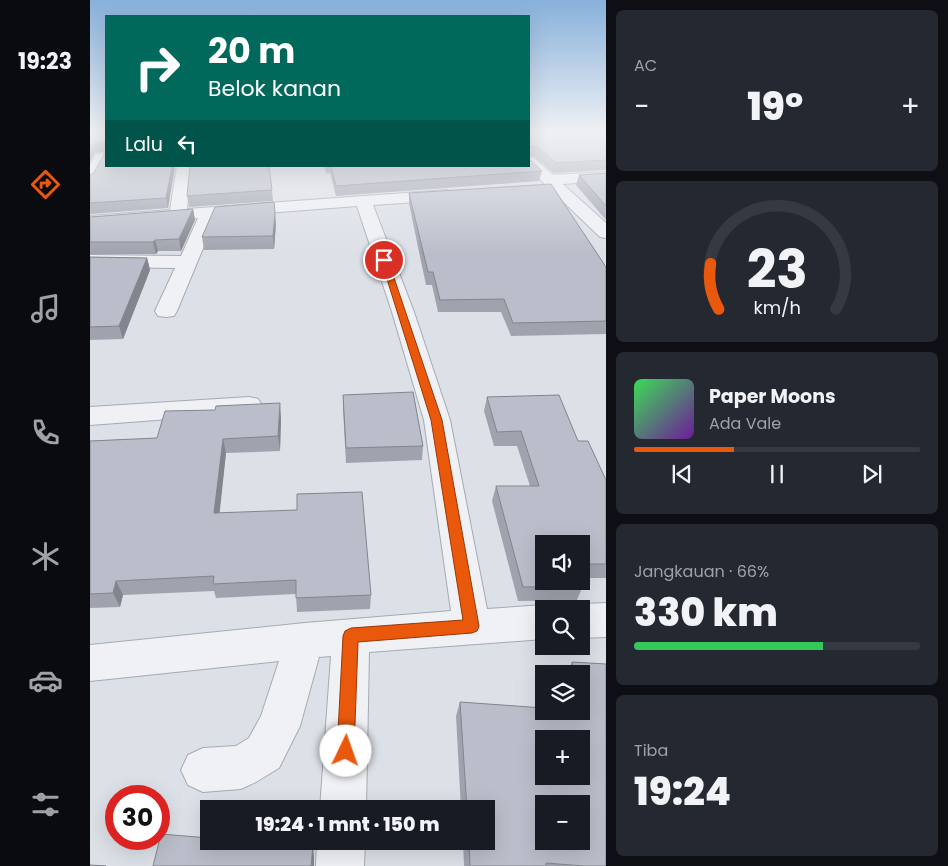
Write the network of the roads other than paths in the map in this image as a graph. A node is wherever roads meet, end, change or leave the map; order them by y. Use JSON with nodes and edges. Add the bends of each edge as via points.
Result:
{"nodes":[{"id":1,"x":183,"y":172,"type":"edge"},
{"id":2,"x":538,"y":172,"type":"edge"},
{"id":3,"x":606,"y":176,"type":"edge"},
{"id":4,"x":547,"y":185,"type":"junction"},
{"id":5,"x":460,"y":194,"type":"edge"},
{"id":6,"x":363,"y":201,"type":"junction"},
{"id":7,"x":210,"y":211,"type":"junction"},
{"id":8,"x":178,"y":214,"type":"junction"},
{"id":9,"x":90,"y":221,"type":"edge"},
{"id":10,"x":606,"y":233,"type":"edge"},
{"id":11,"x":90,"y":261,"type":"edge"},
{"id":12,"x":189,"y":262,"type":"junction"},
{"id":13,"x":166,"y":311,"type":"dead end"},
{"id":14,"x":249,"y":405,"type":"edge"},
{"id":15,"x":90,"y":416,"type":"edge"},
{"id":16,"x":606,"y":620,"type":"edge"},
{"id":17,"x":590,"y":621,"type":"edge"},
{"id":18,"x":535,"y":622,"type":"edge"},
{"id":19,"x":472,"y":626,"type":"junction"},
{"id":20,"x":351,"y":636,"type":"junction"},
{"id":21,"x":305,"y":640,"type":"junction"},
{"id":22,"x":90,"y":663,"type":"edge"},
{"id":23,"x":203,"y":770,"type":"dead end"},
{"id":24,"x":343,"y":800,"type":"edge"},
{"id":25,"x":341,"y":850,"type":"edge"},
{"id":26,"x":340,"y":866,"type":"edge"}],
"edges":[{"from":1,"to":8,"type":"street"},
{"from":2,"to":4,"type":"street"},
{"from":3,"to":4,"type":"street"},
{"from":4,"to":10,"type":"street"},
{"from":5,"to":6,"type":"street"},
{"from":6,"to":7,"type":"street"},
{"from":6,"to":19,"type":"street","via":[[403,312],[436,420]]},
{"from":7,"to":8,"type":"street"},
{"from":7,"to":12,"type":"street"},
{"from":8,"to":9,"type":"street"},
{"from":11,"to":12,"type":"street"},
{"from":12,"to":13,"type":"street"},
{"from":14,"to":15,"type":"street"},
{"from":16,"to":17,"type":"street"},
{"from":18,"to":19,"type":"street"},
{"from":19,"to":20,"type":"street"},
{"from":20,"to":21,"type":"street"},
{"from":20,"to":24,"type":"street"},
{"from":21,"to":22,"type":"street"},
{"from":21,"to":23,"type":"street","via":[[279,726],[264,753],[241,767]]},
{"from":25,"to":26,"type":"street"}]}
